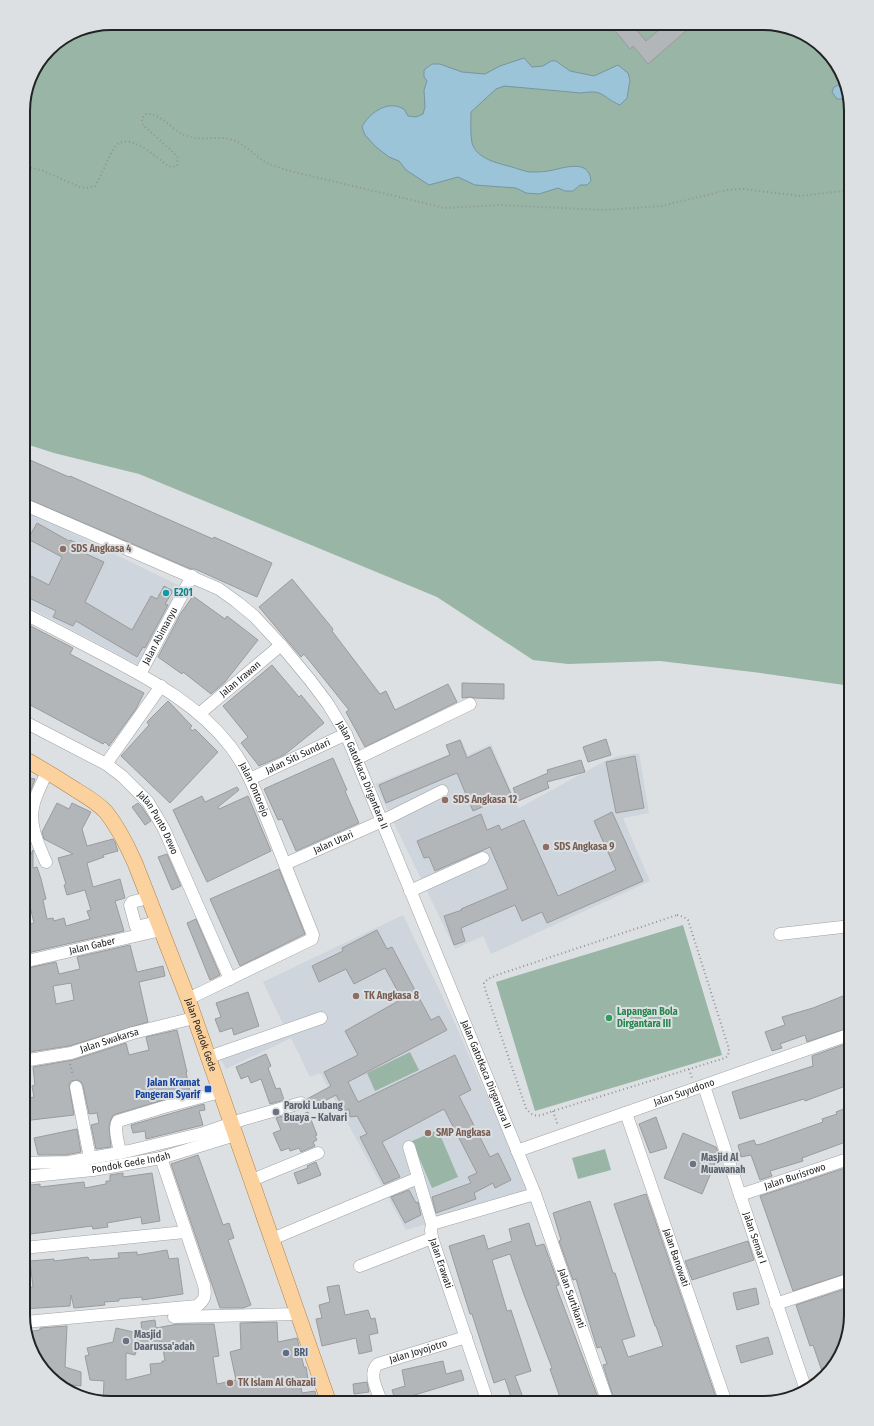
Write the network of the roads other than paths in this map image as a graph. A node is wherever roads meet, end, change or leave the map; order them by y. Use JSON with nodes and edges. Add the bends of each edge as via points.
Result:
{"nodes":[{"id":1,"x":30,"y":507,"type":"edge"},
{"id":2,"x":192,"y":576,"type":"junction"},
{"id":3,"x":30,"y":617,"type":"edge"},
{"id":4,"x":281,"y":645,"type":"junction"},
{"id":5,"x":140,"y":674,"type":"junction"},
{"id":6,"x":161,"y":686,"type":"junction"},
{"id":7,"x":470,"y":704,"type":"dead end"},
{"id":8,"x":199,"y":714,"type":"junction"},
{"id":9,"x":30,"y":725,"type":"edge"},
{"id":10,"x":346,"y":734,"type":"junction"},
{"id":11,"x":356,"y":759,"type":"junction"},
{"id":12,"x":30,"y":762,"type":"edge"},
{"id":13,"x":106,"y":764,"type":"junction"},
{"id":14,"x":47,"y":771,"type":"junction"},
{"id":15,"x":250,"y":779,"type":"junction"},
{"id":16,"x":442,"y":791,"type":"dead end"},
{"id":17,"x":382,"y":821,"type":"junction"},
{"id":18,"x":483,"y":858,"type":"dead end"},
{"id":19,"x":46,"y":862,"type":"dead end"},
{"id":20,"x":285,"y":864,"type":"junction"},
{"id":21,"x":410,"y":891,"type":"junction"},
{"id":22,"x":148,"y":898,"type":"junction"},
{"id":23,"x":159,"y":926,"type":"junction"},
{"id":24,"x":844,"y":927,"type":"edge"},
{"id":25,"x":780,"y":934,"type":"dead end"},
{"id":26,"x":30,"y":960,"type":"edge"},
{"id":27,"x":230,"y":979,"type":"junction"},
{"id":28,"x":188,"y":999,"type":"junction"},
{"id":29,"x":194,"y":1018,"type":"junction"},
{"id":30,"x":321,"y":1018,"type":"dead end"},
{"id":31,"x":844,"y":1036,"type":"edge"},
{"id":32,"x":208,"y":1057,"type":"junction"},
{"id":33,"x":30,"y":1059,"type":"edge"},
{"id":34,"x":704,"y":1086,"type":"junction"},
{"id":35,"x":76,"y":1087,"type":"road end"},
{"id":36,"x":220,"y":1092,"type":"junction"},
{"id":37,"x":301,"y":1103,"type":"dead end"},
{"id":38,"x":626,"y":1113,"type":"junction"},
{"id":39,"x":233,"y":1129,"type":"junction"},
{"id":40,"x":409,"y":1147,"type":"dead end"},
{"id":41,"x":517,"y":1151,"type":"junction"},
{"id":42,"x":120,"y":1153,"type":"junction"},
{"id":43,"x":318,"y":1153,"type":"dead end"},
{"id":44,"x":90,"y":1158,"type":"junction"},
{"id":45,"x":161,"y":1158,"type":"junction"},
{"id":46,"x":844,"y":1160,"type":"edge"},
{"id":47,"x":30,"y":1163,"type":"edge"},
{"id":48,"x":30,"y":1176,"type":"edge"},
{"id":49,"x":418,"y":1178,"type":"junction"},
{"id":50,"x":252,"y":1180,"type":"junction"},
{"id":51,"x":535,"y":1194,"type":"junction"},
{"id":52,"x":740,"y":1195,"type":"junction"},
{"id":53,"x":432,"y":1224,"type":"junction"},
{"id":54,"x":185,"y":1232,"type":"junction"},
{"id":55,"x":432,"y":1238,"type":"junction"},
{"id":56,"x":272,"y":1239,"type":"junction"},
{"id":57,"x":30,"y":1247,"type":"edge"},
{"id":58,"x":360,"y":1266,"type":"dead end"},
{"id":59,"x":844,"y":1281,"type":"edge"},
{"id":60,"x":776,"y":1304,"type":"junction"},
{"id":61,"x":298,"y":1314,"type":"junction"},
{"id":62,"x":174,"y":1317,"type":"dead end"},
{"id":63,"x":31,"y":1321,"type":"edge"},
{"id":64,"x":466,"y":1337,"type":"junction"},
{"id":65,"x":804,"y":1385,"type":"edge"},
{"id":66,"x":327,"y":1396,"type":"edge"},
{"id":67,"x":380,"y":1396,"type":"edge"},
{"id":68,"x":486,"y":1396,"type":"edge"},
{"id":69,"x":606,"y":1396,"type":"edge"},
{"id":70,"x":724,"y":1396,"type":"edge"}],
"edges":[{"from":1,"to":2,"type":"street","name":"Jalan Gatotkaca Dirgantara II"},
{"from":2,"to":4,"type":"street","name":"Jalan Gatotkaca Dirgantara II","via":[[219,589],[237,602]]},
{"from":2,"to":5,"type":"street","name":"Jalan Abimanyu"},
{"from":3,"to":5,"type":"street","name":"Jalan Ontorejo"},
{"from":4,"to":8,"type":"street","name":"Jalan Irawan"},
{"from":4,"to":10,"type":"street","name":"Jalan Gatotkaca Dirgantara II","via":[[328,704]]},
{"from":5,"to":6,"type":"street","name":"Jalan Ontorejo"},
{"from":6,"to":8,"type":"street","name":"Jalan Ontorejo"},
{"from":6,"to":13,"type":"street"},
{"from":7,"to":11,"type":"street"},
{"from":8,"to":15,"type":"street","name":"Jalan Ontorejo","via":[[231,747]]},
{"from":9,"to":13,"type":"street","name":"Jalan Punto Dewo"},
{"from":10,"to":11,"type":"street","name":"Jalan Gatotkaca Dirgantara II"},
{"from":10,"to":15,"type":"street","name":"Jalan Siti Sundari"},
{"from":11,"to":17,"type":"street","name":"Jalan Gatotkaca Dirgantara II"},
{"from":12,"to":14,"type":"main road","name":"Jalan Pondok Gede"},
{"from":13,"to":27,"type":"street","name":"Jalan Punto Dewo","via":[[137,790],[157,815]]},
{"from":14,"to":19,"type":"street","via":[[34,802],[32,822],[35,839]]},
{"from":14,"to":22,"type":"main road","name":"Jalan Pondok Gede","via":[[105,811],[126,844]]},
{"from":15,"to":20,"type":"street","name":"Jalan Ontorejo"},
{"from":16,"to":17,"type":"street","name":"Jalan Utari"},
{"from":17,"to":20,"type":"street","name":"Jalan Utari"},
{"from":17,"to":21,"type":"street","name":"Jalan Gatotkaca Dirgantara II"},
{"from":18,"to":21,"type":"street"},
{"from":20,"to":27,"type":"street","name":"Jalan Ontorejo","via":[[312,938]]},
{"from":21,"to":41,"type":"street","name":"Jalan Gatotkaca Dirgantara II"},
{"from":22,"to":23,"type":"main road","name":"Jalan Pondok Gede"},
{"from":22,"to":23,"type":"street","via":[[131,903],[136,927]]},
{"from":23,"to":26,"type":"street","name":"Jalan Gaber"},
{"from":23,"to":28,"type":"main road","name":"Jalan Pondok Gede"},
{"from":24,"to":25,"type":"street"},
{"from":27,"to":28,"type":"street","name":"Jalan Ontorejo"},
{"from":28,"to":29,"type":"main road","name":"Jalan Pondok Gede"},
{"from":29,"to":32,"type":"main road","name":"Jalan Pondok Gede"},
{"from":29,"to":33,"type":"street","name":"Jalan Swakarsa","via":[[68,1053]]},
{"from":30,"to":32,"type":"street"},
{"from":31,"to":34,"type":"street","name":"Jalan Suyudono"},
{"from":32,"to":36,"type":"main road","name":"Jalan Pondok Gede"},
{"from":34,"to":38,"type":"street","name":"Jalan Suyudono"},
{"from":34,"to":52,"type":"street","name":"Jalan Semar I"},
{"from":35,"to":44,"type":"street"},
{"from":36,"to":39,"type":"main road","name":"Jalan Pondok Gede"},
{"from":36,"to":42,"type":"street","via":[[118,1121],[116,1130]]},
{"from":37,"to":39,"type":"street"},
{"from":38,"to":41,"type":"street","name":"Jalan Suyudono"},
{"from":38,"to":70,"type":"street","name":"Jalan Banowati"},
{"from":39,"to":42,"type":"street","via":[[204,1133]]},
{"from":39,"to":45,"type":"street","name":"Pondok Gede Indah"},
{"from":39,"to":50,"type":"main road","name":"Jalan Pondok Gede"},
{"from":40,"to":49,"type":"street"},
{"from":41,"to":51,"type":"street","name":"Jalan Gatotkaca Dirgantara II"},
{"from":42,"to":44,"type":"street"},
{"from":43,"to":50,"type":"street"},
{"from":44,"to":47,"type":"street","via":[[69,1162]]},
{"from":45,"to":48,"type":"street","name":"Pondok Gede Indah","via":[[93,1170]]},
{"from":45,"to":54,"type":"street"},
{"from":46,"to":52,"type":"street","name":"Jalan Burisrowo"},
{"from":49,"to":53,"type":"street"},
{"from":49,"to":56,"type":"street"},
{"from":50,"to":56,"type":"main road","name":"Jalan Pondok Gede"},
{"from":51,"to":53,"type":"street","name":"Jalan Erawati"},
{"from":51,"to":69,"type":"street","name":"Jalan Surtikanti"},
{"from":52,"to":60,"type":"street","name":"Jalan Semar I"},
{"from":53,"to":55,"type":"street","name":"Jalan Erawati"},
{"from":54,"to":57,"type":"street"},
{"from":54,"to":63,"type":"street","via":[[206,1293],[204,1300],[196,1306]]},
{"from":55,"to":58,"type":"street"},
{"from":55,"to":64,"type":"street","name":"Jalan Erawati"},
{"from":56,"to":61,"type":"main road","name":"Jalan Pondok Gede"},
{"from":59,"to":60,"type":"street"},
{"from":60,"to":65,"type":"street","name":"Jalan Semar I"},
{"from":61,"to":62,"type":"street"},
{"from":61,"to":66,"type":"main road","name":"Jalan Pondok Gede"},
{"from":64,"to":67,"type":"street","name":"Jalan Joyojotro","via":[[378,1364],[373,1377]]},
{"from":64,"to":68,"type":"street","name":"Jalan Erawati"}]}
